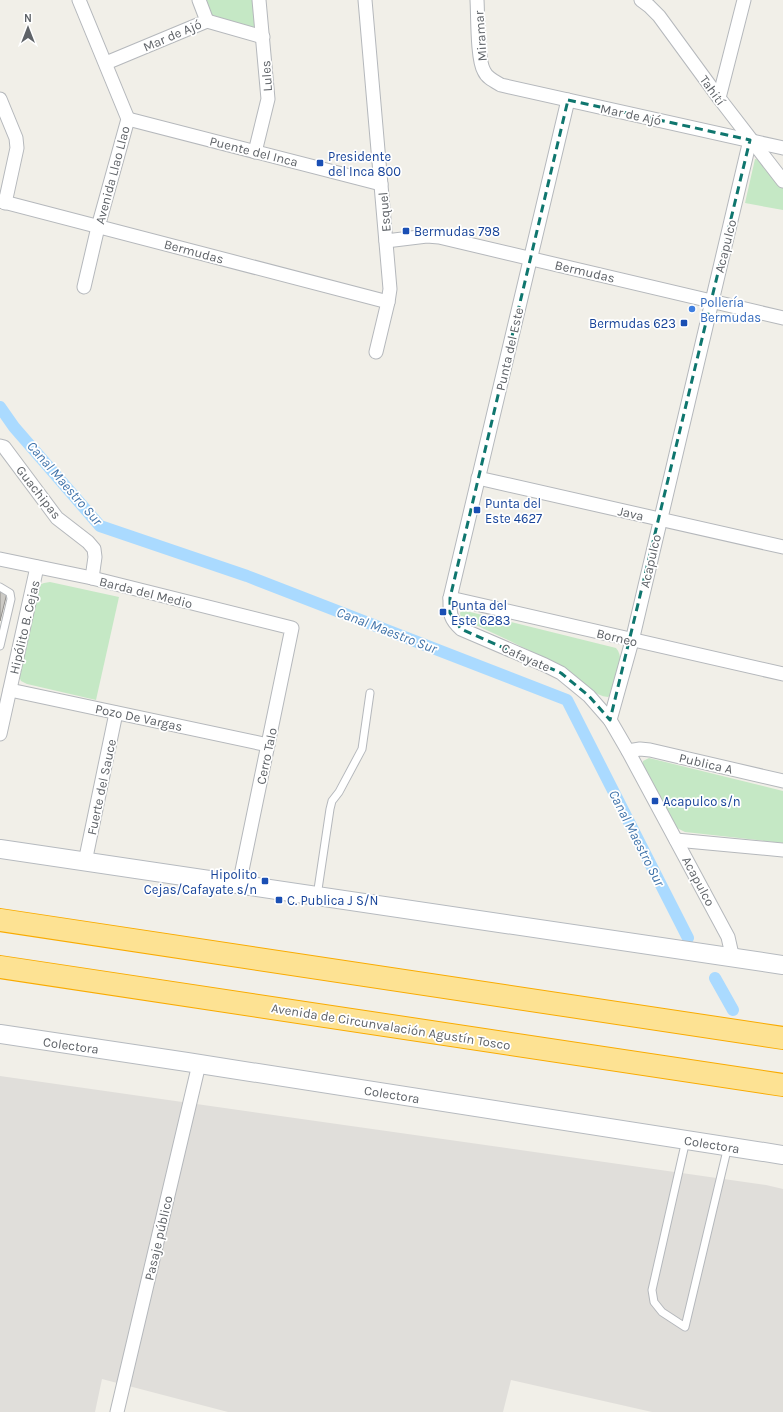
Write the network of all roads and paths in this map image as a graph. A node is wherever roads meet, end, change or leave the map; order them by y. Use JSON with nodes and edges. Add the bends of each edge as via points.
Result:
{"nodes":[{"id":1,"x":79,"y":0,"type":"edge"},
{"id":2,"x":199,"y":0,"type":"edge"},
{"id":3,"x":259,"y":0,"type":"edge"},
{"id":4,"x":365,"y":0,"type":"edge"},
{"id":5,"x":478,"y":0,"type":"edge"},
{"id":6,"x":641,"y":0,"type":"edge"},
{"id":7,"x":744,"y":0,"type":"edge"},
{"id":8,"x":207,"y":21,"type":"junction"},
{"id":9,"x":263,"y":38,"type":"junction"},
{"id":10,"x":106,"y":63,"type":"junction"},
{"id":11,"x":484,"y":72,"type":"joint"},
{"id":12,"x":719,"y":98,"type":"junction"},
{"id":13,"x":0,"y":99,"type":"edge"},
{"id":14,"x":568,"y":100,"type":"junction"},
{"id":15,"x":128,"y":119,"type":"junction"},
{"id":16,"x":750,"y":140,"type":"junction"},
{"id":17,"x":783,"y":148,"type":"edge"},
{"id":18,"x":255,"y":152,"type":"junction"},
{"id":19,"x":783,"y":181,"type":"edge"},
{"id":20,"x":381,"y":184,"type":"junction"},
{"id":21,"x":2,"y":202,"type":"edge"},
{"id":22,"x":98,"y":226,"type":"junction"},
{"id":23,"x":386,"y":241,"type":"junction"},
{"id":24,"x":530,"y":258,"type":"junction"},
{"id":25,"x":84,"y":287,"type":"dead end"},
{"id":26,"x":711,"y":301,"type":"junction"},
{"id":27,"x":388,"y":302,"type":"junction"},
{"id":28,"x":783,"y":318,"type":"edge"},
{"id":29,"x":376,"y":352,"type":"dead end"},
{"id":30,"x":0,"y":446,"type":"edge"},
{"id":31,"x":478,"y":478,"type":"junction"},
{"id":32,"x":660,"y":519,"type":"junction"},
{"id":33,"x":783,"y":547,"type":"edge"},
{"id":34,"x":0,"y":559,"type":"edge"},
{"id":35,"x":37,"y":567,"type":"junction"},
{"id":36,"x":92,"y":578,"type":"junction"},
{"id":37,"x":0,"y":587,"type":"edge"},
{"id":38,"x":450,"y":598,"type":"junction"},
{"id":39,"x":292,"y":628,"type":"joint"},
{"id":40,"x":632,"y":640,"type":"junction"},
{"id":41,"x":0,"y":646,"type":"edge"},
{"id":42,"x":783,"y":674,"type":"edge"},
{"id":43,"x":10,"y":690,"type":"junction"},
{"id":44,"x":370,"y":693,"type":"dead end"},
{"id":45,"x":116,"y":713,"type":"junction"},
{"id":46,"x":610,"y":720,"type":"junction"},
{"id":47,"x":0,"y":734,"type":"edge"},
{"id":48,"x":268,"y":745,"type":"junction"},
{"id":49,"x":628,"y":751,"type":"junction"},
{"id":50,"x":783,"y":781,"type":"edge"},
{"id":51,"x":676,"y":840,"type":"junction"},
{"id":52,"x":0,"y":849,"type":"edge"},
{"id":53,"x":783,"y":850,"type":"edge"},
{"id":54,"x":85,"y":862,"type":"junction"},
{"id":55,"x":239,"y":885,"type":"junction"},
{"id":56,"x":317,"y":896,"type":"junction"},
{"id":57,"x":0,"y":920,"type":"edge"},
{"id":58,"x":733,"y":959,"type":"junction"},
{"id":59,"x":783,"y":965,"type":"edge"},
{"id":60,"x":0,"y":967,"type":"edge"},
{"id":61,"x":0,"y":1034,"type":"edge"},
{"id":62,"x":783,"y":1038,"type":"edge"},
{"id":63,"x":199,"y":1064,"type":"junction"},
{"id":64,"x":783,"y":1085,"type":"edge"},
{"id":65,"x":686,"y":1140,"type":"junction"},
{"id":66,"x":728,"y":1146,"type":"junction"},
{"id":67,"x":783,"y":1155,"type":"edge"},
{"id":68,"x":117,"y":1412,"type":"edge"}],
"edges":[{"from":1,"to":10,"type":"street","name":"Avenida Llao Llao"},
{"from":2,"to":8,"type":"street"},
{"from":3,"to":9,"type":"street","name":"Lules"},
{"from":4,"to":20,"type":"street","name":"Esquel"},
{"from":5,"to":11,"type":"street","name":"Miramar","via":[[480,61]]},
{"from":6,"to":12,"type":"street","name":"Tahití","via":[[659,16]]},
{"from":7,"to":12,"type":"street"},
{"from":8,"to":9,"type":"street","name":"Mar de Ajó"},
{"from":8,"to":10,"type":"street","name":"Mar de Ajó"},
{"from":9,"to":18,"type":"street","name":"Lules","via":[[268,99]]},
{"from":10,"to":15,"type":"street","name":"Avenida Llao Llao"},
{"from":11,"to":14,"type":"street","name":"Mar de Ajó","via":[[500,85]]},
{"from":12,"to":16,"type":"street","name":"Tahití"},
{"from":13,"to":21,"type":"street","via":[[16,138],[17,148]]},
{"from":14,"to":16,"type":"street","name":"Mar de Ajó"},
{"from":14,"to":24,"type":"street","name":"Punta del Este"},
{"from":15,"to":18,"type":"street","name":"Puente del Inca"},
{"from":15,"to":22,"type":"street","name":"Avenida Llao Llao"},
{"from":16,"to":17,"type":"street","name":"Mar de Ajó"},
{"from":16,"to":19,"type":"street","name":"Tahití"},
{"from":16,"to":26,"type":"street","name":"Acapulco"},
{"from":18,"to":20,"type":"street","name":"Puente del Inca"},
{"from":20,"to":23,"type":"street","name":"Esquel"},
{"from":21,"to":22,"type":"street","name":"Bermudas"},
{"from":22,"to":25,"type":"street","name":"Avenida Llao Llao"},
{"from":22,"to":27,"type":"street","name":"Bermudas"},
{"from":23,"to":24,"type":"street","name":"Bermudas","via":[[439,237]]},
{"from":23,"to":27,"type":"street","name":"Esquel","via":[[390,289]]},
{"from":24,"to":26,"type":"street","name":"Bermudas"},
{"from":24,"to":31,"type":"street","name":"Punta del Este"},
{"from":26,"to":28,"type":"street","name":"Bermudas"},
{"from":26,"to":32,"type":"street","name":"Acapulco"},
{"from":27,"to":29,"type":"street","name":"Esquel"},
{"from":30,"to":36,"type":"street","name":"Guachipas","via":[[4,447],[57,518],[94,549]]},
{"from":31,"to":32,"type":"street","name":"Java"},
{"from":31,"to":38,"type":"street","name":"Punta del Este"},
{"from":32,"to":33,"type":"street","name":"Java"},
{"from":32,"to":40,"type":"street","name":"Acapulco"},
{"from":34,"to":35,"type":"street","name":"Barda del Medio"},
{"from":35,"to":36,"type":"street","name":"Barda del Medio"},
{"from":35,"to":43,"type":"street","name":"Hipólito B. Cejas"},
{"from":36,"to":39,"type":"street","name":"Barda del Medio"},
{"from":37,"to":41,"type":"lane","via":[[10,593],[11,599]]},
{"from":38,"to":40,"type":"street","name":"Borneo"},
{"from":38,"to":46,"type":"street","name":"Cafayate","via":[[453,622],[461,629],[561,673],[589,696]]},
{"from":39,"to":48,"type":"street","name":"Cerro Talo"},
{"from":40,"to":42,"type":"street","name":"Borneo"},
{"from":40,"to":46,"type":"street","name":"Acapulco"},
{"from":43,"to":45,"type":"street","name":"Pozo De Vargas"},
{"from":43,"to":47,"type":"street","name":"Hipólito B. Cejas"},
{"from":44,"to":56,"type":"lane","via":[[362,749],[332,801]]},
{"from":45,"to":48,"type":"street","name":"Pozo De Vargas"},
{"from":45,"to":54,"type":"street","name":"Fuerte del Sauce"},
{"from":46,"to":49,"type":"street","name":"Acapulco"},
{"from":48,"to":55,"type":"street","name":"Cerro Talo"},
{"from":49,"to":50,"type":"street","name":"Publica A","via":[[650,750]]},
{"from":49,"to":51,"type":"street","name":"Acapulco"},
{"from":51,"to":53,"type":"street"},
{"from":51,"to":58,"type":"street","name":"Acapulco","via":[[728,937]]},
{"from":52,"to":54,"type":"street"},
{"from":54,"to":55,"type":"street"},
{"from":55,"to":56,"type":"street"},
{"from":56,"to":58,"type":"street"},
{"from":57,"to":62,"type":"highway"},
{"from":58,"to":59,"type":"street"},
{"from":60,"to":64,"type":"highway","name":"Avenida de Circunvalación Agustín Tosco"},
{"from":61,"to":63,"type":"street","name":"Colectora"},
{"from":63,"to":65,"type":"street","name":"Colectora"},
{"from":63,"to":68,"type":"street","name":"Pasaje público"},
{"from":65,"to":66,"type":"street","name":"Colectora"},
{"from":65,"to":66,"type":"lane","via":[[652,1290],[654,1302],[662,1312],[685,1327]]},
{"from":66,"to":67,"type":"street","name":"Colectora"}]}
